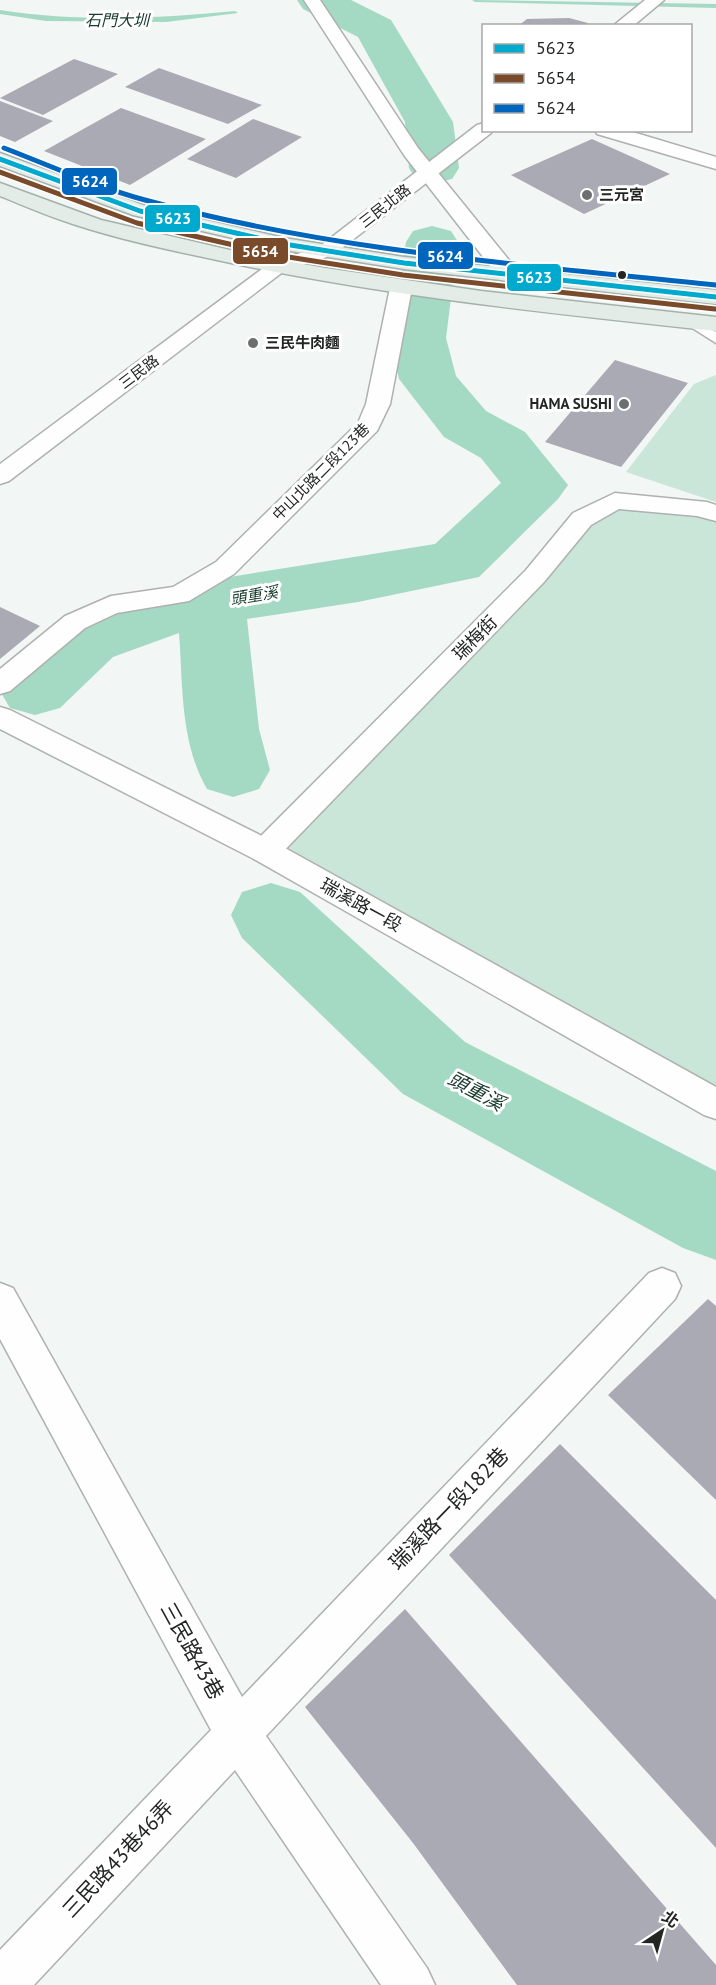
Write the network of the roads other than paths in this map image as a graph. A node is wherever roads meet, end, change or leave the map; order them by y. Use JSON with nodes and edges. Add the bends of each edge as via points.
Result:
{"nodes":[{"id":1,"x":656,"y":0,"type":"edge"},
{"id":2,"x":315,"y":5,"type":"edge"},
{"id":3,"x":625,"y":23,"type":"edge"},
{"id":4,"x":482,"y":130,"type":"edge"},
{"id":5,"x":611,"y":132,"type":"edge"},
{"id":6,"x":0,"y":159,"type":"edge"},
{"id":7,"x":716,"y":163,"type":"edge"},
{"id":8,"x":428,"y":172,"type":"junction"},
{"id":9,"x":0,"y":189,"type":"edge"},
{"id":10,"x":326,"y":251,"type":"junction"},
{"id":11,"x":277,"y":267,"type":"junction"},
{"id":12,"x":509,"y":275,"type":"junction"},
{"id":13,"x":401,"y":288,"type":"junction"},
{"id":14,"x":716,"y":297,"type":"edge"},
{"id":15,"x":691,"y":321,"type":"junction"},
{"id":16,"x":716,"y":324,"type":"edge"},
{"id":17,"x":716,"y":339,"type":"edge"},
{"id":18,"x":0,"y":476,"type":"edge"},
{"id":19,"x":716,"y":513,"type":"edge"},
{"id":20,"x":0,"y":684,"type":"edge"},
{"id":21,"x":0,"y":719,"type":"edge"},
{"id":22,"x":264,"y":851,"type":"junction"},
{"id":23,"x":716,"y":1104,"type":"edge"},
{"id":24,"x":662,"y":1286,"type":"dead end"},
{"id":25,"x":0,"y":1301,"type":"edge"},
{"id":26,"x":237,"y":1732,"type":"junction"},
{"id":27,"x":0,"y":1985,"type":"edge"},
{"id":28,"x":410,"y":1985,"type":"edge"}],
"edges":[{"from":1,"to":3,"type":"street"},
{"from":2,"to":8,"type":"street"},
{"from":4,"to":8,"type":"street","name":"三民北路"},
{"from":5,"to":7,"type":"street"},
{"from":6,"to":10,"type":"main road","via":[[140,211]]},
{"from":8,"to":10,"type":"street","name":"三民北路"},
{"from":8,"to":12,"type":"street"},
{"from":9,"to":11,"type":"main road","via":[[91,224]]},
{"from":10,"to":11,"type":"street","name":"三民北路"},
{"from":10,"to":12,"type":"main road"},
{"from":11,"to":13,"type":"main road"},
{"from":11,"to":18,"type":"street","name":"三民路"},
{"from":12,"to":14,"type":"main road"},
{"from":13,"to":15,"type":"main road"},
{"from":13,"to":20,"type":"street","name":"中山北路二段123巷","via":[[378,405],[369,426],[225,568],[180,595],[111,605],[75,622]]},
{"from":15,"to":16,"type":"main road"},
{"from":15,"to":17,"type":"lane"},
{"from":19,"to":22,"type":"street","name":"瑞梅街","via":[[615,501],[582,519],[535,576]]},
{"from":21,"to":22,"type":"street","name":"瑞溪路一段"},
{"from":22,"to":23,"type":"street","name":"瑞溪路一段"},
{"from":24,"to":26,"type":"street","name":"瑞溪路一段182巷"},
{"from":25,"to":26,"type":"street","name":"三民路43巷"},
{"from":26,"to":27,"type":"street","name":"三民路43巷46弄"},
{"from":26,"to":28,"type":"street","name":"三民路43巷"}]}
